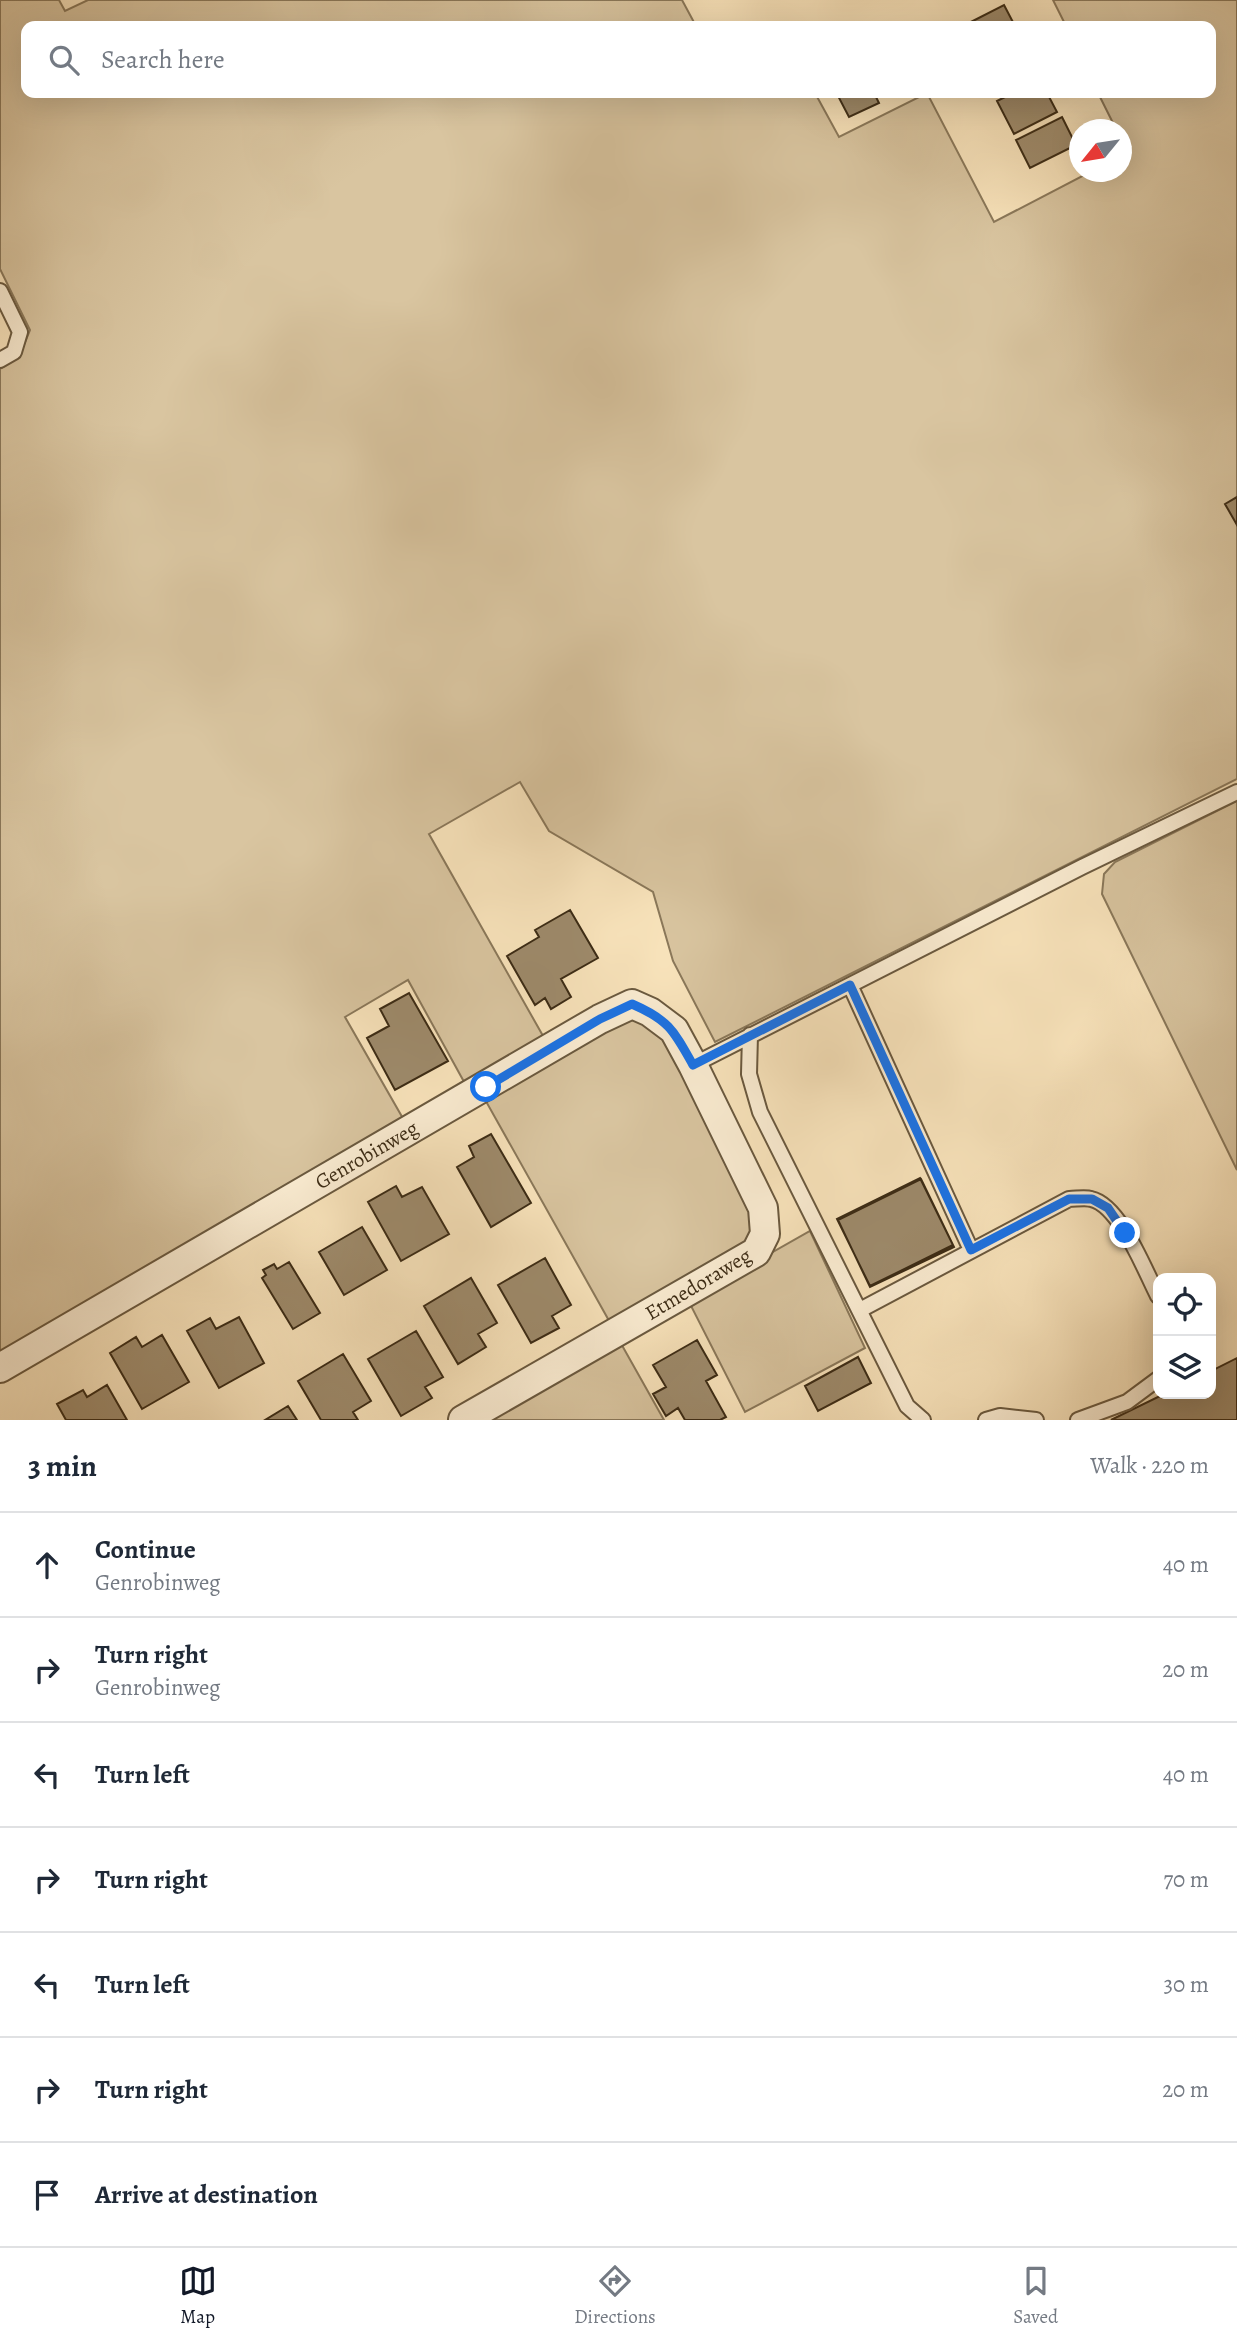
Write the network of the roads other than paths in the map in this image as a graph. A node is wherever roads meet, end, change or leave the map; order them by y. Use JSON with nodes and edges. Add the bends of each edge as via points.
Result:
{"nodes":[{"id":1,"x":0,"y":291,"type":"edge"},
{"id":2,"x":0,"y":360,"type":"edge"},
{"id":3,"x":1237,"y":792,"type":"edge"},
{"id":4,"x":850,"y":985,"type":"junction"},
{"id":5,"x":750,"y":1035,"type":"junction"},
{"id":6,"x":693,"y":1065,"type":"junction"},
{"id":7,"x":971,"y":1250,"type":"junction"},
{"id":8,"x":1153,"y":1286,"type":"edge"},
{"id":9,"x":860,"y":1310,"type":"junction"},
{"id":10,"x":0,"y":1368,"type":"edge"},
{"id":11,"x":1153,"y":1383,"type":"edge"},
{"id":12,"x":463,"y":1420,"type":"edge"},
{"id":13,"x":923,"y":1420,"type":"edge"},
{"id":14,"x":986,"y":1420,"type":"edge"},
{"id":15,"x":1036,"y":1420,"type":"edge"},
{"id":16,"x":1078,"y":1420,"type":"edge"}],
"edges":[{"from":1,"to":2,"type":"lane","via":[[20,332],[14,352]]},
{"from":3,"to":4,"type":"lane"},
{"from":4,"to":5,"type":"lane"},
{"from":4,"to":7,"type":"lane"},
{"from":5,"to":6,"type":"lane"},
{"from":5,"to":9,"type":"lane","via":[[749,1074],[760,1112]]},
{"from":6,"to":10,"type":"street","name":"Genrobinweg","via":[[674,1030],[632,1004]]},
{"from":6,"to":12,"type":"street","name":"Etmedoraweg","via":[[763,1208],[765,1234],[756,1252]]},
{"from":7,"to":8,"type":"lane","via":[[1069,1199],[1092,1199],[1108,1208]]},
{"from":7,"to":9,"type":"lane"},
{"from":9,"to":13,"type":"lane","via":[[907,1406]]},
{"from":11,"to":16,"type":"lane","via":[[1127,1402]]},
{"from":14,"to":15,"type":"lane","via":[[1000,1416]]}]}
